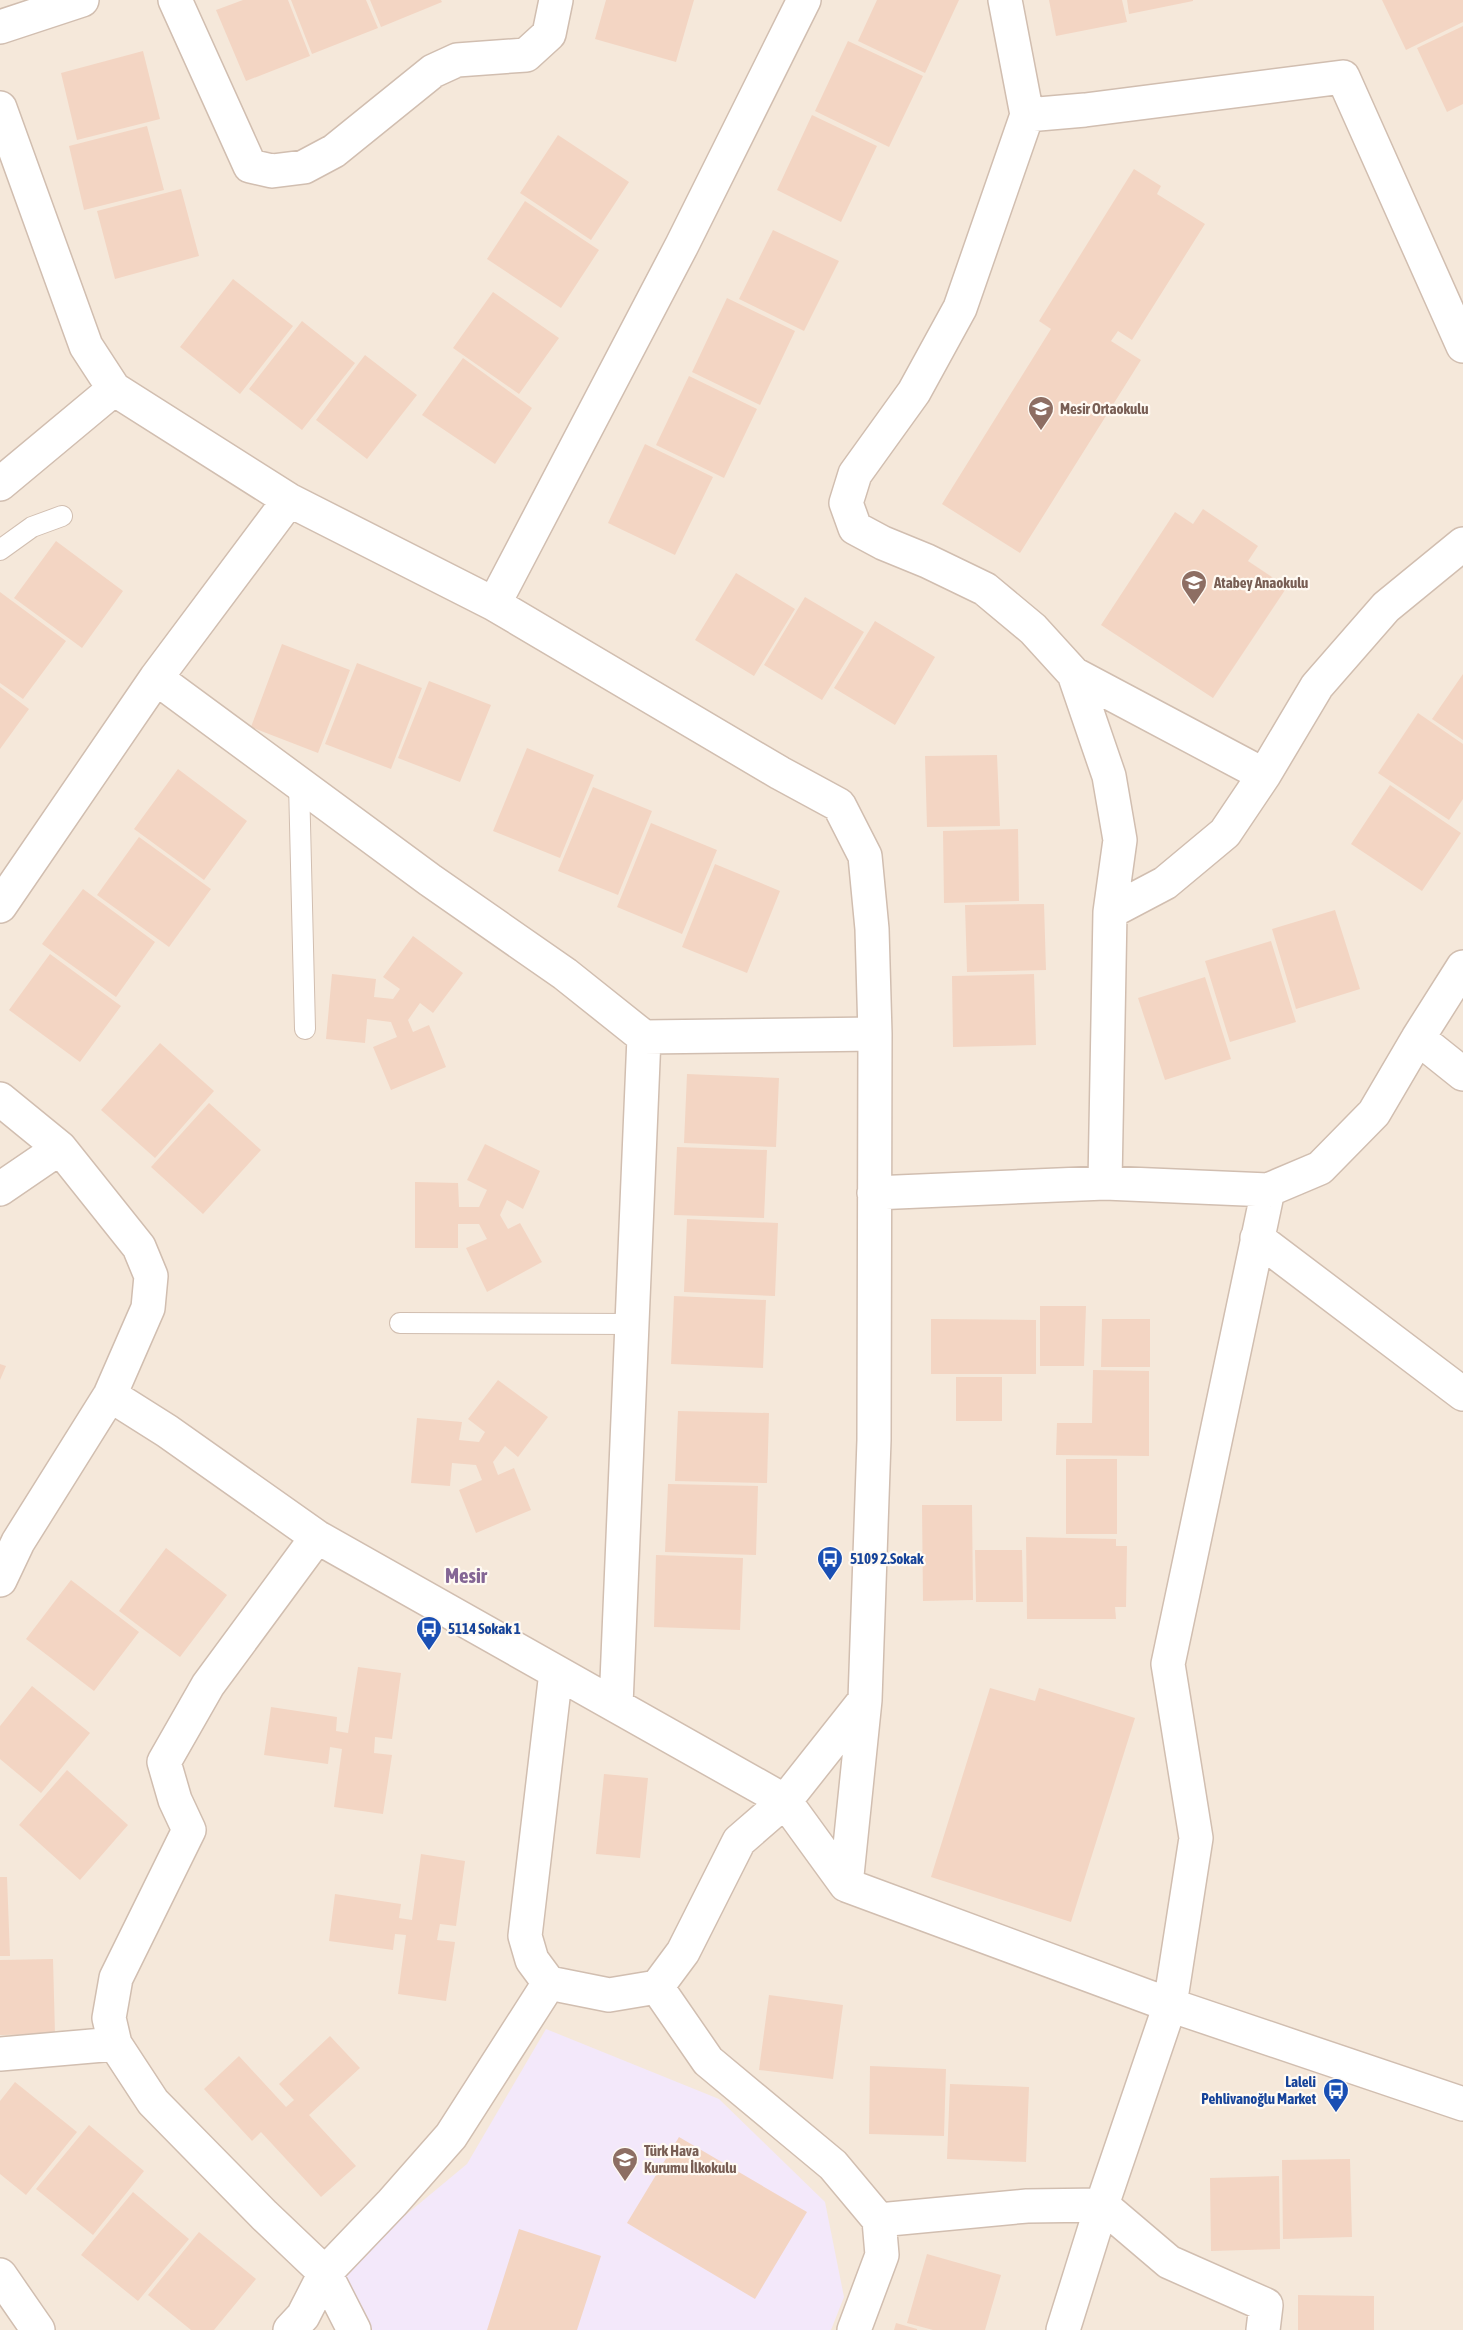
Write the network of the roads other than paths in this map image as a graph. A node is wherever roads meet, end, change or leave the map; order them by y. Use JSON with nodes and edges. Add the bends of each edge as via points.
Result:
{"nodes":[{"id":1,"x":82,"y":0,"type":"edge"},
{"id":2,"x":175,"y":0,"type":"edge"},
{"id":3,"x":556,"y":0,"type":"edge"},
{"id":4,"x":804,"y":0,"type":"edge"},
{"id":5,"x":1005,"y":0,"type":"edge"},
{"id":6,"x":0,"y":27,"type":"edge"},
{"id":7,"x":0,"y":108,"type":"edge"},
{"id":8,"x":1027,"y":115,"type":"junction"},
{"id":9,"x":1463,"y":346,"type":"edge"},
{"id":10,"x":114,"y":389,"type":"junction"},
{"id":11,"x":0,"y":484,"type":"edge"},
{"id":12,"x":289,"y":500,"type":"junction"},
{"id":13,"x":62,"y":516,"type":"dead end"},
{"id":14,"x":1463,"y":544,"type":"edge"},
{"id":15,"x":0,"y":550,"type":"edge"},
{"id":16,"x":494,"y":604,"type":"junction"},
{"id":17,"x":1074,"y":674,"type":"junction"},
{"id":18,"x":156,"y":678,"type":"junction"},
{"id":19,"x":1264,"y":775,"type":"junction"},
{"id":20,"x":299,"y":783,"type":"junction"},
{"id":21,"x":0,"y":906,"type":"edge"},
{"id":22,"x":1110,"y":912,"type":"junction"},
{"id":23,"x":1463,"y":967,"type":"edge"},
{"id":24,"x":305,"y":1029,"type":"dead end"},
{"id":25,"x":875,"y":1034,"type":"junction"},
{"id":26,"x":645,"y":1037,"type":"junction"},
{"id":27,"x":1418,"y":1038,"type":"junction"},
{"id":28,"x":1463,"y":1074,"type":"edge"},
{"id":29,"x":0,"y":1099,"type":"edge"},
{"id":30,"x":60,"y":1148,"type":"junction"},
{"id":31,"x":1105,"y":1183,"type":"junction"},
{"id":32,"x":0,"y":1189,"type":"edge"},
{"id":33,"x":1268,"y":1190,"type":"junction"},
{"id":34,"x":874,"y":1193,"type":"junction"},
{"id":35,"x":1257,"y":1238,"type":"junction"},
{"id":36,"x":400,"y":1323,"type":"dead end"},
{"id":37,"x":632,"y":1324,"type":"junction"},
{"id":38,"x":1463,"y":1394,"type":"edge"},
{"id":39,"x":110,"y":1395,"type":"junction"},
{"id":40,"x":317,"y":1537,"type":"junction"},
{"id":41,"x":0,"y":1580,"type":"edge"},
{"id":42,"x":556,"y":1671,"type":"junction"},
{"id":43,"x":865,"y":1700,"type":"junction"},
{"id":44,"x":616,"y":1705,"type":"junction"},
{"id":45,"x":785,"y":1801,"type":"junction"},
{"id":46,"x":846,"y":1886,"type":"junction"},
{"id":47,"x":549,"y":1983,"type":"junction"},
{"id":48,"x":657,"y":1987,"type":"junction"},
{"id":49,"x":1170,"y":2005,"type":"junction"},
{"id":50,"x":115,"y":2044,"type":"junction"},
{"id":51,"x":0,"y":2054,"type":"edge"},
{"id":52,"x":1463,"y":2104,"type":"edge"},
{"id":53,"x":1102,"y":2205,"type":"junction"},
{"id":54,"x":879,"y":2220,"type":"junction"},
{"id":55,"x":325,"y":2273,"type":"junction"},
{"id":56,"x":0,"y":2275,"type":"edge"},
{"id":57,"x":38,"y":2330,"type":"edge"},
{"id":58,"x":290,"y":2330,"type":"edge"},
{"id":59,"x":354,"y":2330,"type":"edge"},
{"id":60,"x":854,"y":2330,"type":"edge"},
{"id":61,"x":1064,"y":2330,"type":"edge"},
{"id":62,"x":1263,"y":2330,"type":"edge"}],
"edges":[{"from":1,"to":6,"type":"street"},
{"from":2,"to":3,"type":"street","via":[[250,166],[272,171],[304,167],[334,151],[433,71],[457,60],[526,55],[549,34]]},
{"from":4,"to":16,"type":"street","via":[[682,245]]},
{"from":5,"to":8,"type":"street"},
{"from":7,"to":10,"type":"street","via":[[86,346]]},
{"from":8,"to":9,"type":"street","via":[[1343,77]]},
{"from":8,"to":17,"type":"street","via":[[960,308],[914,392],[855,474],[846,503],[855,528],[985,589],[1033,629]]},
{"from":10,"to":11,"type":"street"},
{"from":10,"to":12,"type":"street"},
{"from":12,"to":16,"type":"street"},
{"from":12,"to":18,"type":"street"},
{"from":13,"to":15,"type":"lane","via":[[32,527]]},
{"from":14,"to":19,"type":"street","via":[[1386,607],[1317,686]]},
{"from":16,"to":25,"type":"street","via":[[839,805],[865,856],[873,929]]},
{"from":17,"to":19,"type":"street"},
{"from":17,"to":22,"type":"street","via":[[1109,777],[1120,840]]},
{"from":18,"to":20,"type":"street"},
{"from":18,"to":21,"type":"street"},
{"from":19,"to":22,"type":"street","via":[[1224,833],[1165,883]]},
{"from":20,"to":24,"type":"lane"},
{"from":20,"to":26,"type":"street","via":[[565,974]]},
{"from":22,"to":31,"type":"street"},
{"from":23,"to":27,"type":"street"},
{"from":25,"to":26,"type":"street"},
{"from":25,"to":34,"type":"street"},
{"from":26,"to":37,"type":"street"},
{"from":27,"to":28,"type":"street"},
{"from":27,"to":33,"type":"street","via":[[1374,1113],[1320,1168]]},
{"from":29,"to":30,"type":"street"},
{"from":30,"to":32,"type":"street"},
{"from":30,"to":39,"type":"street","via":[[139,1247],[151,1276],[148,1308]]},
{"from":31,"to":33,"type":"street"},
{"from":31,"to":34,"type":"street"},
{"from":33,"to":35,"type":"street"},
{"from":34,"to":43,"type":"street","via":[[874,1440]]},
{"from":35,"to":38,"type":"street"},
{"from":35,"to":49,"type":"street","via":[[1168,1664],[1196,1838]]},
{"from":36,"to":37,"type":"lane"},
{"from":37,"to":44,"type":"street"},
{"from":39,"to":40,"type":"street"},
{"from":39,"to":41,"type":"street","via":[[18,1542]]},
{"from":40,"to":42,"type":"street"},
{"from":40,"to":50,"type":"street","via":[[208,1685],[164,1762],[189,1830],[116,1978],[109,2018]]},
{"from":42,"to":44,"type":"street"},
{"from":42,"to":47,"type":"street","via":[[525,1936],[532,1960]]},
{"from":43,"to":45,"type":"street"},
{"from":43,"to":46,"type":"street"},
{"from":44,"to":45,"type":"street"},
{"from":45,"to":46,"type":"street"},
{"from":45,"to":48,"type":"street","via":[[739,1841],[683,1952]]},
{"from":46,"to":49,"type":"street"},
{"from":47,"to":48,"type":"street","via":[[609,1995]]},
{"from":47,"to":55,"type":"street","via":[[451,2136]]},
{"from":48,"to":54,"type":"street","via":[[708,2061],[833,2165]]},
{"from":49,"to":52,"type":"street"},
{"from":49,"to":53,"type":"street"},
{"from":50,"to":51,"type":"street"},
{"from":50,"to":55,"type":"street","via":[[153,2102]]},
{"from":53,"to":54,"type":"street","via":[[1026,2206]]},
{"from":53,"to":61,"type":"street"},
{"from":53,"to":62,"type":"street","via":[[1169,2262],[1266,2305]]},
{"from":54,"to":60,"type":"street","via":[[882,2255]]},
{"from":55,"to":58,"type":"street","via":[[303,2316]]},
{"from":55,"to":59,"type":"street"},
{"from":56,"to":57,"type":"street"}]}
